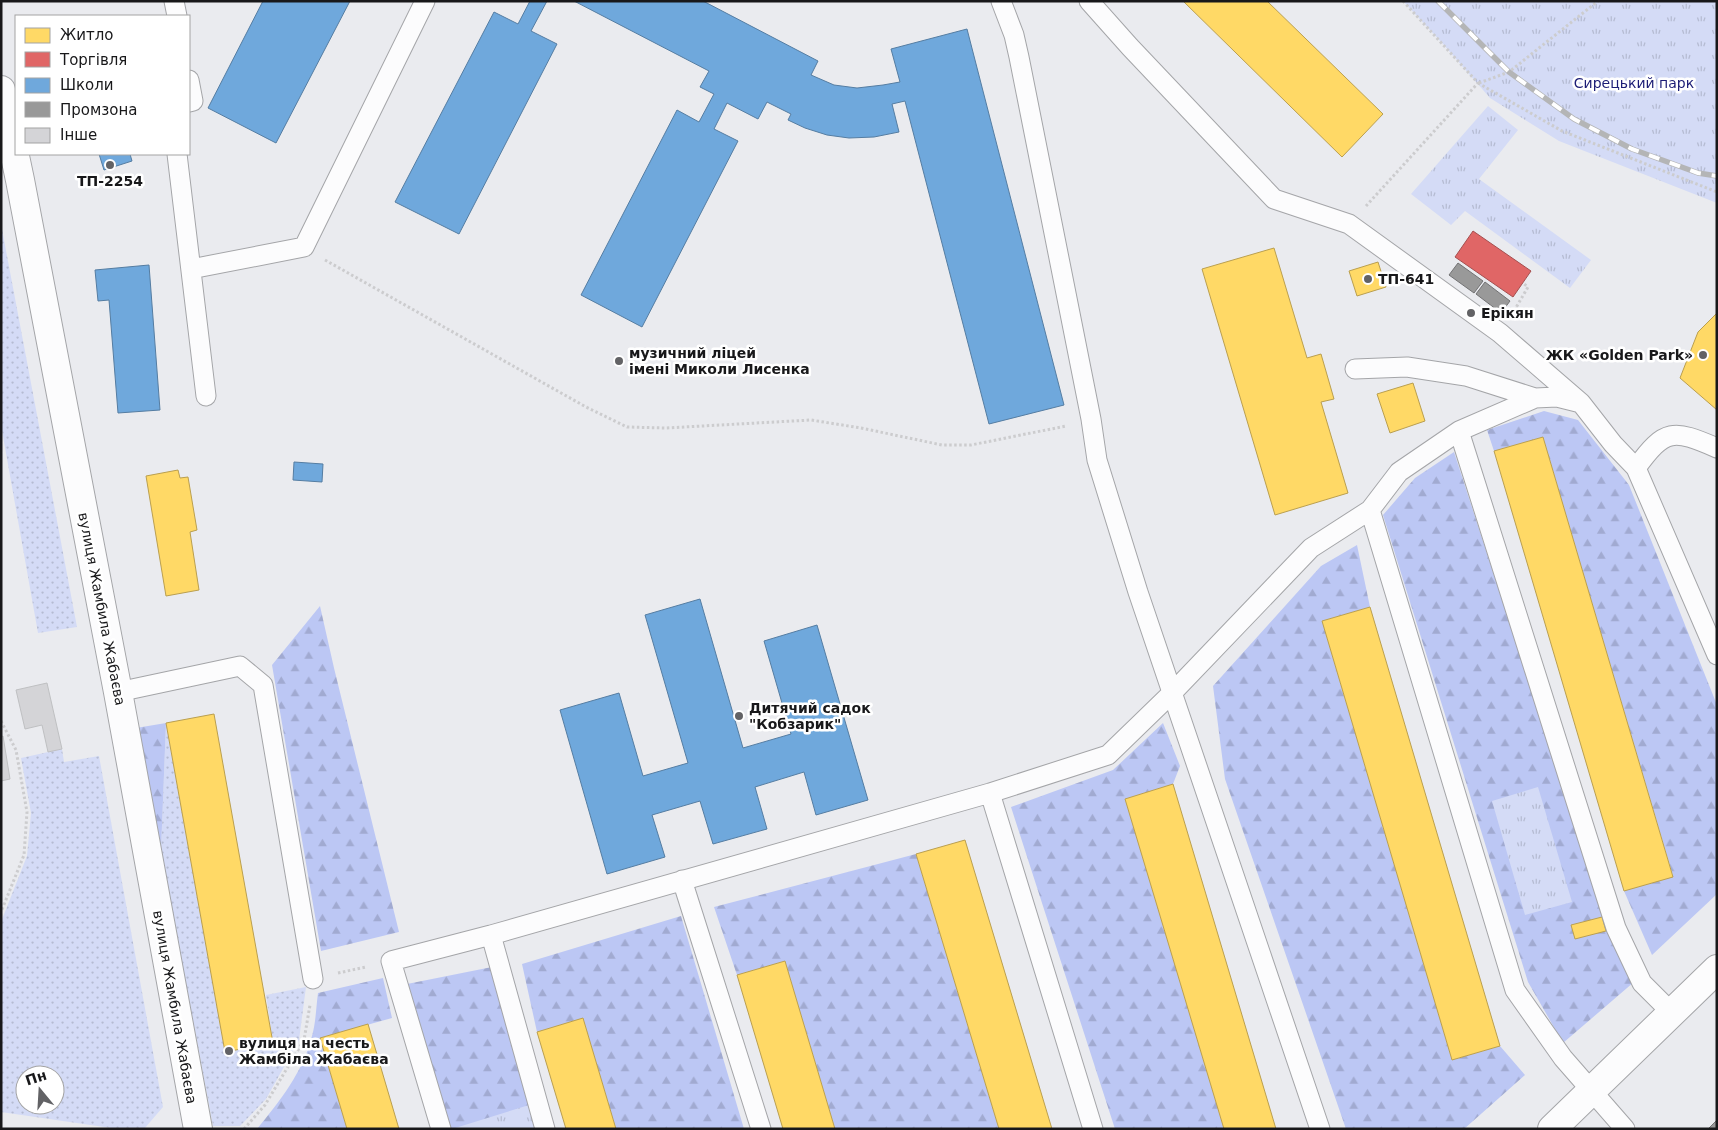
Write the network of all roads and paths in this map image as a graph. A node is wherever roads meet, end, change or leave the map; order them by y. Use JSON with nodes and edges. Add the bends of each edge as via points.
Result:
{"nodes":[{"id":1,"x":174,"y":1,"type":"edge"},
{"id":2,"x":425,"y":1,"type":"edge"},
{"id":3,"x":1001,"y":1,"type":"edge"},
{"id":4,"x":1089,"y":1,"type":"edge"},
{"id":5,"x":1403,"y":1,"type":"edge"},
{"id":6,"x":1598,"y":1,"type":"edge"},
{"id":7,"x":177,"y":15,"type":"edge"},
{"id":8,"x":1478,"y":83,"type":"junction"},
{"id":9,"x":190,"y":85,"type":"edge"},
{"id":10,"x":1,"y":90,"type":"edge"},
{"id":11,"x":190,"y":102,"type":"edge"},
{"id":12,"x":13,"y":133,"type":"edge"},
{"id":13,"x":17,"y":155,"type":"edge"},
{"id":14,"x":177,"y":155,"type":"edge"},
{"id":15,"x":1717,"y":192,"type":"edge"},
{"id":16,"x":1349,"y":224,"type":"junction"},
{"id":17,"x":304,"y":247,"type":"junction"},
{"id":18,"x":191,"y":269,"type":"junction"},
{"id":19,"x":1523,"y":283,"type":"dead end"},
{"id":20,"x":1500,"y":333,"type":"junction"},
{"id":21,"x":1355,"y":368,"type":"dead end"},
{"id":22,"x":206,"y":396,"type":"dead end"},
{"id":23,"x":1535,"y":398,"type":"junction"},
{"id":24,"x":1581,"y":403,"type":"junction"},
{"id":25,"x":1091,"y":420,"type":"junction"},
{"id":26,"x":1460,"y":431,"type":"junction"},
{"id":27,"x":1717,"y":448,"type":"edge"},
{"id":28,"x":1636,"y":468,"type":"junction"},
{"id":29,"x":1370,"y":510,"type":"junction"},
{"id":30,"x":1717,"y":655,"type":"edge"},
{"id":31,"x":118,"y":692,"type":"junction"},
{"id":32,"x":1173,"y":692,"type":"junction"},
{"id":33,"x":1,"y":721,"type":"edge"},
{"id":34,"x":990,"y":793,"type":"junction"},
{"id":35,"x":682,"y":880,"type":"junction"},
{"id":36,"x":1,"y":912,"type":"edge"},
{"id":37,"x":491,"y":935,"type":"junction"},
{"id":38,"x":391,"y":961,"type":"junction"},
{"id":39,"x":1717,"y":969,"type":"edge"},
{"id":40,"x":314,"y":978,"type":"junction"},
{"id":41,"x":1672,"y":1013,"type":"junction"},
{"id":42,"x":1593,"y":1090,"type":"junction"},
{"id":43,"x":198,"y":1129,"type":"edge"},
{"id":44,"x":244,"y":1129,"type":"edge"},
{"id":45,"x":441,"y":1129,"type":"edge"},
{"id":46,"x":545,"y":1129,"type":"edge"},
{"id":47,"x":761,"y":1129,"type":"edge"},
{"id":48,"x":1093,"y":1129,"type":"edge"},
{"id":49,"x":1320,"y":1129,"type":"edge"},
{"id":50,"x":1552,"y":1129,"type":"edge"},
{"id":51,"x":1625,"y":1129,"type":"edge"}],
"edges":[{"from":1,"to":7,"type":"lane"},
{"from":2,"to":17,"type":"lane"},
{"from":3,"to":25,"type":"lane","via":[[1019,57]]},
{"from":4,"to":16,"type":"lane","via":[[1274,199]]},
{"from":5,"to":8,"type":"path"},
{"from":6,"to":8,"type":"path","via":[[1509,72]]},
{"from":8,"to":15,"type":"path","via":[[1562,131]]},
{"from":8,"to":16,"type":"path"},
{"from":9,"to":11,"type":"lane","via":[[193,101]]},
{"from":10,"to":12,"type":"street","name":"вулиця Жамбила Жабаєва"},
{"from":13,"to":31,"type":"street","name":"вулиця Жамбила Жабаєва"},
{"from":14,"to":18,"type":"lane"},
{"from":16,"to":20,"type":"lane"},
{"from":17,"to":18,"type":"lane"},
{"from":17,"to":25,"type":"path","via":[[586,407],[627,426],[666,428],[811,420],[942,445],[971,445]]},
{"from":18,"to":22,"type":"lane"},
{"from":19,"to":20,"type":"path","via":[[1528,287]]},
{"from":20,"to":24,"type":"lane"},
{"from":21,"to":23,"type":"lane","via":[[1407,367],[1466,376]]},
{"from":23,"to":24,"type":"lane","via":[[1557,397]]},
{"from":23,"to":26,"type":"lane"},
{"from":24,"to":28,"type":"lane","via":[[1612,444]]},
{"from":25,"to":32,"type":"lane","via":[[1097,460]]},
{"from":26,"to":29,"type":"lane","via":[[1399,472]]},
{"from":26,"to":41,"type":"lane","via":[[1616,928],[1642,982]]},
{"from":27,"to":28,"type":"lane","via":[[1688,436],[1670,436],[1652,446]]},
{"from":28,"to":30,"type":"lane"},
{"from":29,"to":32,"type":"lane","via":[[1311,548]]},
{"from":29,"to":42,"type":"lane","via":[[1515,990],[1563,1058]]},
{"from":31,"to":40,"type":"lane","via":[[240,666],[263,685]]},
{"from":31,"to":43,"type":"street","name":"вулиця Жамбила Жабаєва"},
{"from":32,"to":34,"type":"lane","via":[[1108,755]]},
{"from":32,"to":49,"type":"lane"},
{"from":33,"to":36,"type":"path","via":[[16,750],[27,812],[24,855]]},
{"from":34,"to":35,"type":"lane"},
{"from":34,"to":48,"type":"lane"},
{"from":35,"to":37,"type":"lane"},
{"from":35,"to":47,"type":"lane"},
{"from":37,"to":38,"type":"lane"},
{"from":37,"to":46,"type":"lane"},
{"from":38,"to":40,"type":"path"},
{"from":38,"to":45,"type":"lane"},
{"from":39,"to":41,"type":"street"},
{"from":40,"to":44,"type":"path","via":[[304,1040],[265,1105]]},
{"from":41,"to":42,"type":"street"},
{"from":42,"to":50,"type":"street"},
{"from":42,"to":51,"type":"lane"}]}
